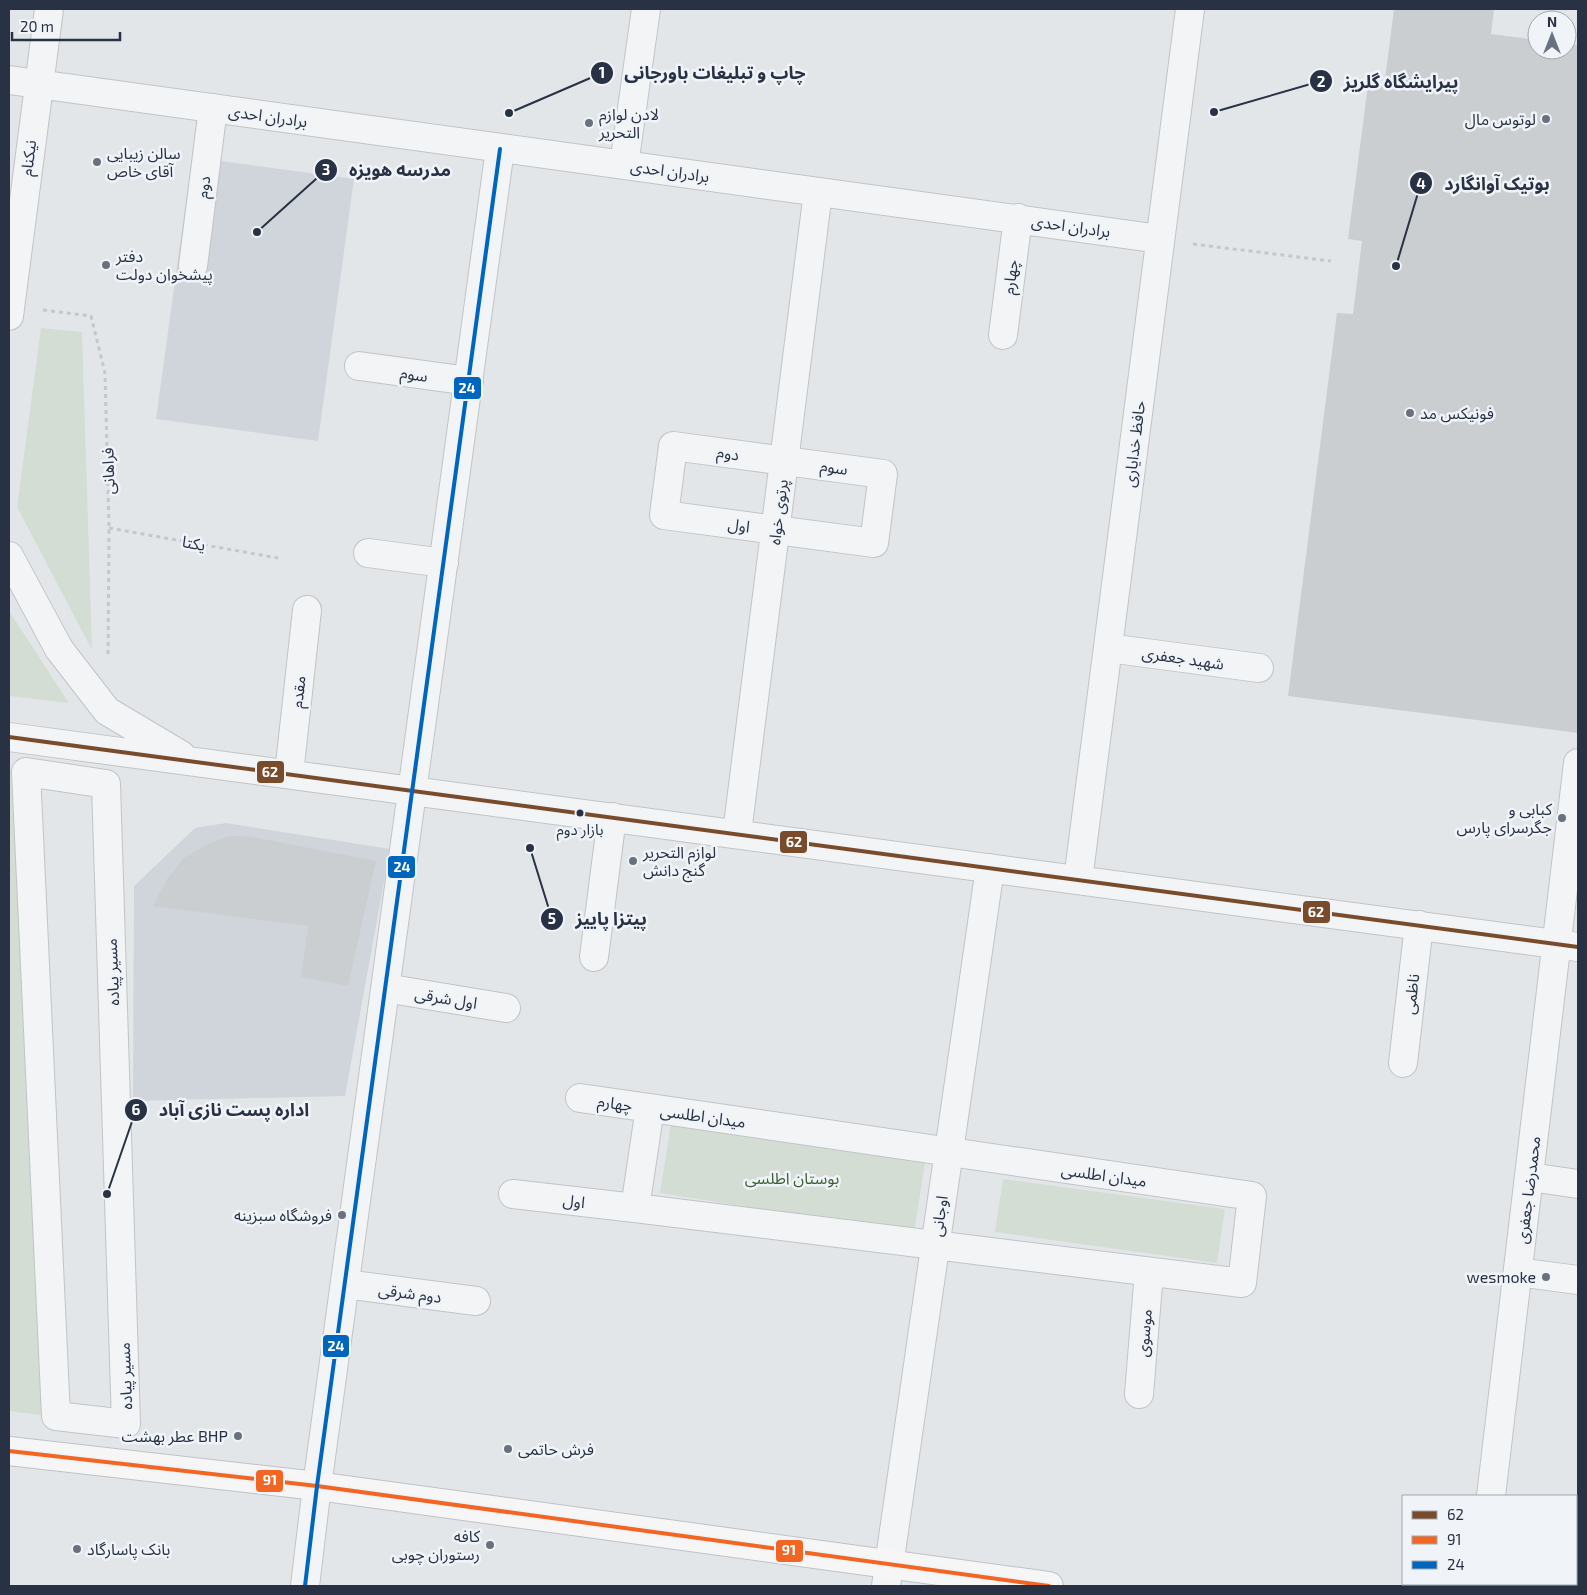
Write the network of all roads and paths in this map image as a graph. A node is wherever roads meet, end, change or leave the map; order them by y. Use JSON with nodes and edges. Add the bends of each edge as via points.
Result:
{"nodes":[{"id":1,"x":48,"y":9,"type":"edge"},
{"id":2,"x":646,"y":9,"type":"edge"},
{"id":3,"x":1190,"y":9,"type":"edge"},
{"id":4,"x":9,"y":80,"type":"edge"},
{"id":5,"x":38,"y":84,"type":"junction"},
{"id":6,"x":213,"y":108,"type":"junction"},
{"id":7,"x":500,"y":149,"type":"junction"},
{"id":8,"x":624,"y":165,"type":"junction"},
{"id":9,"x":818,"y":192,"type":"junction"},
{"id":10,"x":1018,"y":218,"type":"junction"},
{"id":11,"x":1160,"y":239,"type":"junction"},
{"id":12,"x":1331,"y":261,"type":"dead end"},
{"id":13,"x":193,"y":266,"type":"dead end"},
{"id":14,"x":9,"y":307,"type":"edge"},
{"id":15,"x":9,"y":316,"type":"edge"},
{"id":16,"x":1002,"y":335,"type":"dead end"},
{"id":17,"x":359,"y":366,"type":"dead end"},
{"id":18,"x":468,"y":381,"type":"junction"},
{"id":19,"x":784,"y":461,"type":"junction"},
{"id":20,"x":664,"y":515,"type":"joint"},
{"id":21,"x":109,"y":528,"type":"junction"},
{"id":22,"x":775,"y":530,"type":"junction"},
{"id":23,"x":874,"y":543,"type":"joint"},
{"id":24,"x":368,"y":553,"type":"dead end"},
{"id":25,"x":9,"y":556,"type":"edge"},
{"id":26,"x":278,"y":558,"type":"dead end"},
{"id":27,"x":444,"y":563,"type":"junction"},
{"id":28,"x":307,"y":610,"type":"dead end"},
{"id":29,"x":1108,"y":648,"type":"junction"},
{"id":30,"x":1259,"y":668,"type":"dead end"},
{"id":31,"x":107,"y":710,"type":"junction"},
{"id":32,"x":9,"y":736,"type":"edge"},
{"id":33,"x":191,"y":761,"type":"junction"},
{"id":34,"x":1578,"y":763,"type":"edge"},
{"id":35,"x":26,"y":772,"type":"joint"},
{"id":36,"x":289,"y":774,"type":"junction"},
{"id":37,"x":412,"y":790,"type":"junction"},
{"id":38,"x":612,"y":817,"type":"junction"},
{"id":39,"x":737,"y":833,"type":"junction"},
{"id":40,"x":990,"y":868,"type":"junction"},
{"id":41,"x":1078,"y":880,"type":"junction"},
{"id":42,"x":1419,"y":925,"type":"junction"},
{"id":43,"x":1568,"y":946,"type":"edge"},
{"id":44,"x":594,"y":957,"type":"dead end"},
{"id":45,"x":385,"y":988,"type":"junction"},
{"id":46,"x":506,"y":1008,"type":"dead end"},
{"id":47,"x":1403,"y":1063,"type":"dead end"},
{"id":48,"x":580,"y":1098,"type":"dead end"},
{"id":49,"x":650,"y":1108,"type":"junction"},
{"id":50,"x":948,"y":1152,"type":"junction"},
{"id":51,"x":1530,"y":1177,"type":"junction"},
{"id":52,"x":1578,"y":1184,"type":"edge"},
{"id":53,"x":513,"y":1194,"type":"dead end"},
{"id":54,"x":635,"y":1208,"type":"junction"},
{"id":55,"x":935,"y":1245,"type":"junction"},
{"id":56,"x":1149,"y":1272,"type":"junction"},
{"id":57,"x":1518,"y":1272,"type":"junction"},
{"id":58,"x":1578,"y":1280,"type":"edge"},
{"id":59,"x":345,"y":1284,"type":"junction"},
{"id":60,"x":476,"y":1301,"type":"dead end"},
{"id":61,"x":1139,"y":1394,"type":"dead end"},
{"id":62,"x":9,"y":1452,"type":"edge"},
{"id":63,"x":317,"y":1486,"type":"junction"},
{"id":64,"x":1491,"y":1495,"type":"edge"},
{"id":65,"x":887,"y":1575,"type":"edge"},
{"id":66,"x":305,"y":1586,"type":"edge"},
{"id":67,"x":1049,"y":1586,"type":"edge"}],
"edges":[{"from":1,"to":5,"type":"street","name":"نیکنام"},
{"from":1,"to":15,"type":"street"},
{"from":2,"to":8,"type":"street"},
{"from":3,"to":11,"type":"street","name":"حافظ خدایاری"},
{"from":4,"to":5,"type":"street","name":"برادران احدی"},
{"from":5,"to":6,"type":"street","name":"برادران احدی"},
{"from":5,"to":14,"type":"street","name":"نیکنام"},
{"from":6,"to":7,"type":"street","name":"برادران احدی"},
{"from":6,"to":13,"type":"street","name":"دوم"},
{"from":7,"to":8,"type":"street","name":"برادران احدی"},
{"from":7,"to":18,"type":"street"},
{"from":8,"to":9,"type":"street","name":"برادران احدی"},
{"from":9,"to":10,"type":"street","name":"برادران احدی"},
{"from":9,"to":19,"type":"street","name":"پرتوی خواه"},
{"from":10,"to":11,"type":"street","name":"برادران احدی"},
{"from":10,"to":16,"type":"street","name":"چهارم"},
{"from":11,"to":12,"type":"path"},
{"from":11,"to":29,"type":"street","name":"حافظ خدایاری"},
{"from":14,"to":21,"type":"path","name":"فراهانی","via":[[91,316],[105,373]]},
{"from":17,"to":18,"type":"street","name":"سوم"},
{"from":18,"to":27,"type":"street"},
{"from":19,"to":20,"type":"street","name":"دوم","via":[[673,446]]},
{"from":19,"to":22,"type":"street","name":"پرتوی خواه"},
{"from":19,"to":23,"type":"street","name":"سوم","via":[[883,474]]},
{"from":20,"to":22,"type":"street","name":"اول"},
{"from":21,"to":26,"type":"path","name":"یکتا"},
{"from":21,"to":31,"type":"path","name":"فراهانی"},
{"from":22,"to":23,"type":"street","name":"اول"},
{"from":22,"to":39,"type":"street","name":"پرتوی خواه"},
{"from":24,"to":27,"type":"street"},
{"from":25,"to":31,"type":"street","via":[[59,649]]},
{"from":27,"to":37,"type":"street"},
{"from":28,"to":36,"type":"street","name":"مقدم"},
{"from":29,"to":30,"type":"street","name":"شهید جعفری"},
{"from":29,"to":41,"type":"street","name":"حافظ خدایاری"},
{"from":31,"to":33,"type":"street"},
{"from":32,"to":33,"type":"street"},
{"from":33,"to":36,"type":"street"},
{"from":34,"to":43,"type":"street","name":"محمدرضا جعفری"},
{"from":35,"to":35,"type":"street","name":"مسیر پیاده","via":[[106,784],[126,1424],[56,1416]]},
{"from":36,"to":37,"type":"street"},
{"from":37,"to":38,"type":"street"},
{"from":37,"to":45,"type":"street"},
{"from":38,"to":39,"type":"street"},
{"from":38,"to":44,"type":"street"},
{"from":39,"to":40,"type":"street"},
{"from":40,"to":41,"type":"street"},
{"from":40,"to":50,"type":"street","name":"اوجانی"},
{"from":41,"to":42,"type":"street"},
{"from":42,"to":43,"type":"street"},
{"from":42,"to":47,"type":"street","name":"ناظمی"},
{"from":43,"to":51,"type":"street","name":"محمدرضا جعفری"},
{"from":45,"to":46,"type":"street","name":"اول شرقی"},
{"from":45,"to":59,"type":"street"},
{"from":48,"to":49,"type":"street","name":"چهارم"},
{"from":49,"to":50,"type":"street","name":"میدان اطلسی"},
{"from":49,"to":54,"type":"street","name":"میدان اطلسی"},
{"from":50,"to":55,"type":"street","name":"اوجانی"},
{"from":50,"to":56,"type":"street","name":"میدان اطلسی","via":[[1252,1196],[1242,1283]]},
{"from":51,"to":52,"type":"street"},
{"from":51,"to":57,"type":"street","name":"محمدرضا جعفری"},
{"from":53,"to":54,"type":"street","name":"اول"},
{"from":54,"to":55,"type":"street"},
{"from":55,"to":56,"type":"street"},
{"from":55,"to":65,"type":"street","name":"اوجانی"},
{"from":56,"to":61,"type":"street","name":"موسوی"},
{"from":57,"to":58,"type":"street"},
{"from":57,"to":64,"type":"street","name":"محمدرضا جعفری"},
{"from":59,"to":60,"type":"street","name":"دوم شرقی"},
{"from":59,"to":63,"type":"street"},
{"from":62,"to":63,"type":"main road"},
{"from":63,"to":65,"type":"main road"},
{"from":63,"to":66,"type":"street"},
{"from":65,"to":67,"type":"main road"}]}
